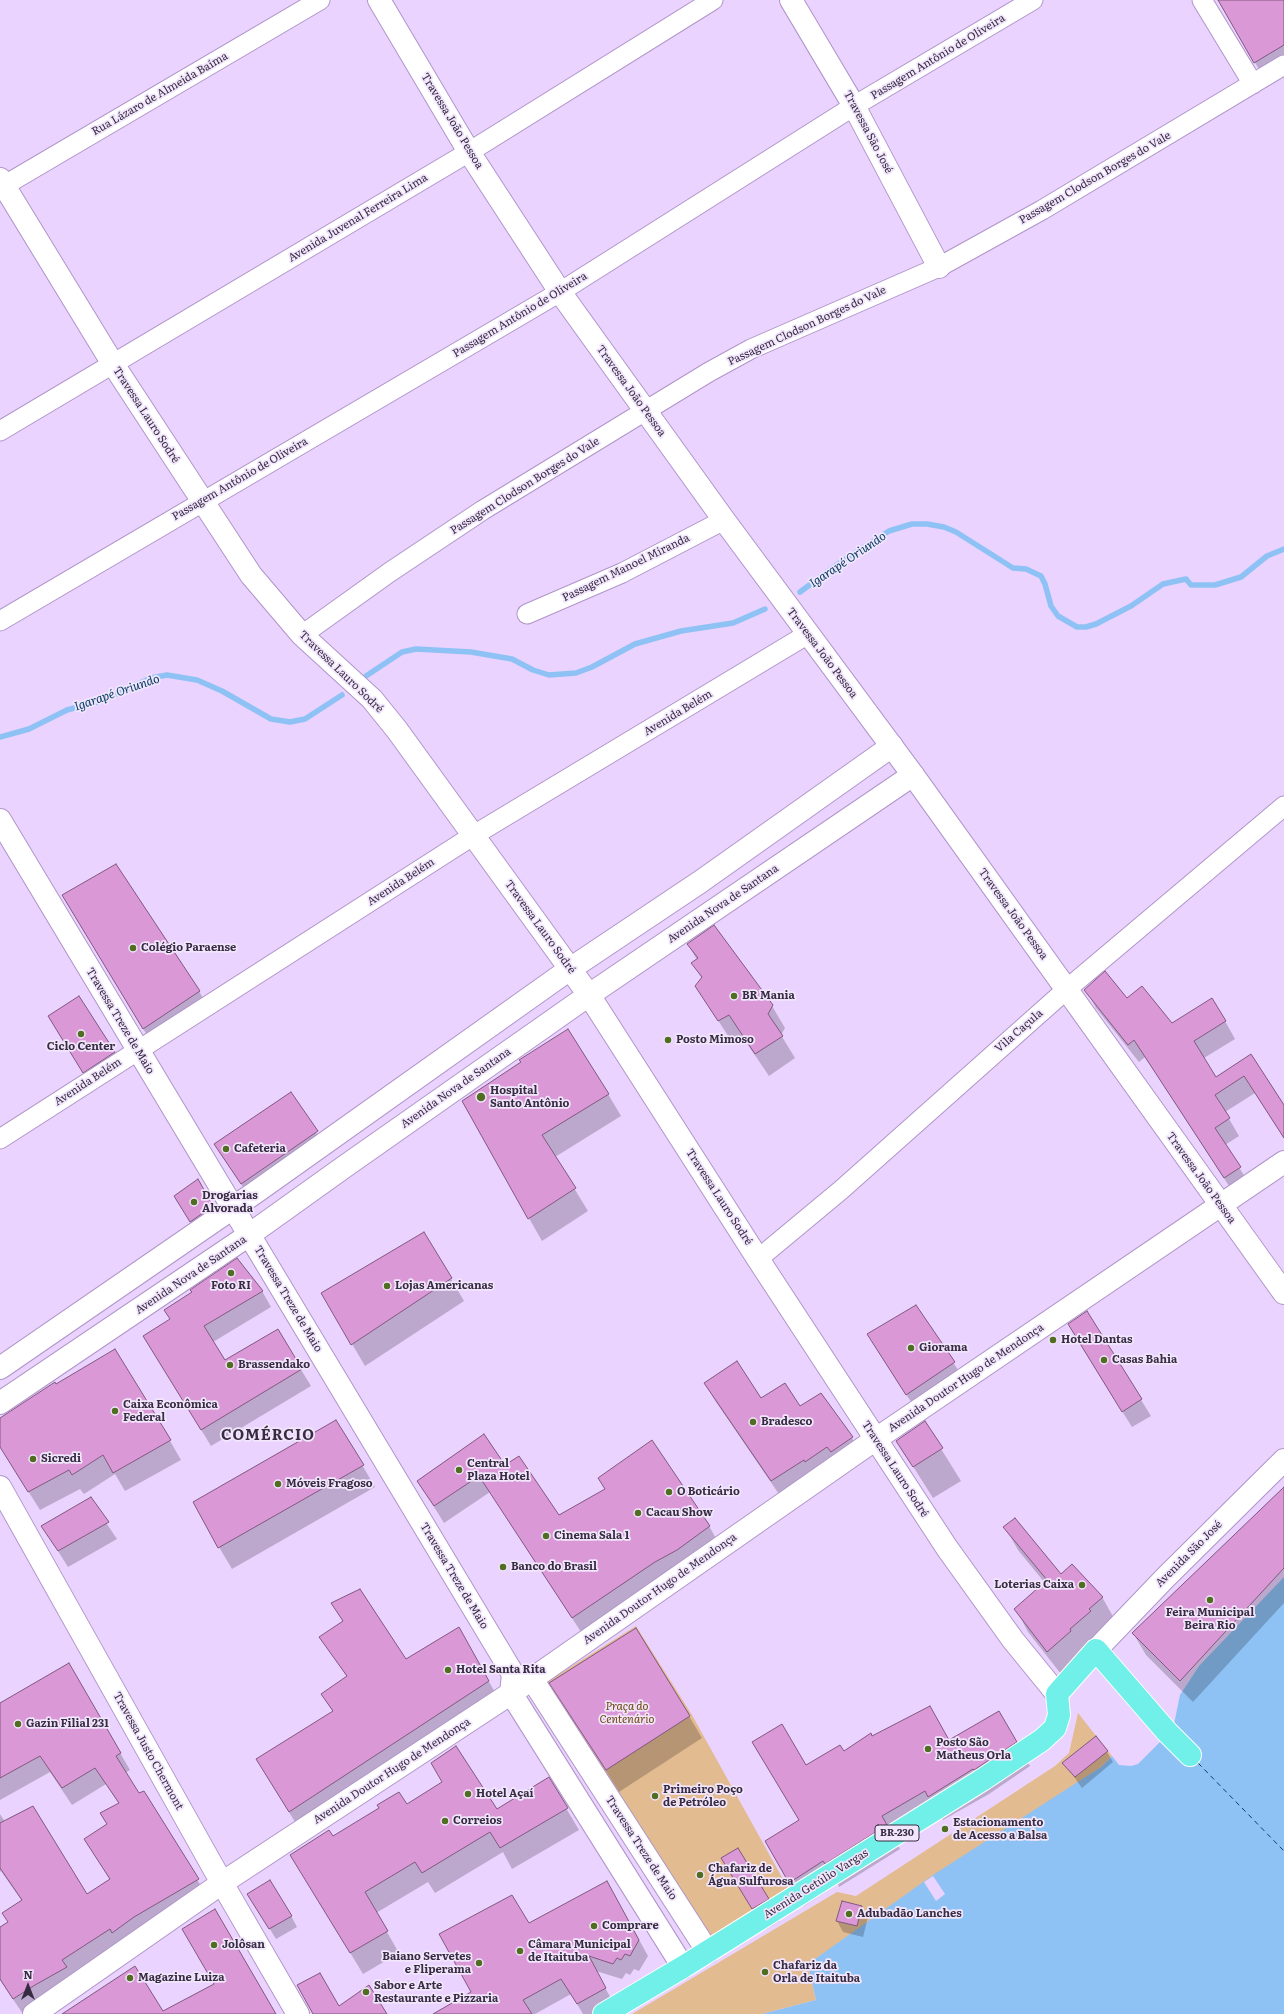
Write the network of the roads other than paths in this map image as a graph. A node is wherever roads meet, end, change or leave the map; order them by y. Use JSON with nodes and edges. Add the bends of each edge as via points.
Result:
{"nodes":[{"id":1,"x":320,"y":0,"type":"edge"},
{"id":2,"x":379,"y":0,"type":"edge"},
{"id":3,"x":713,"y":0,"type":"edge"},
{"id":4,"x":791,"y":0,"type":"edge"},
{"id":5,"x":1034,"y":0,"type":"edge"},
{"id":6,"x":1202,"y":0,"type":"edge"},
{"id":7,"x":1284,"y":65,"type":"edge"},
{"id":8,"x":1253,"y":84,"type":"junction"},
{"id":9,"x":854,"y":106,"type":"junction"},
{"id":10,"x":470,"y":152,"type":"junction"},
{"id":11,"x":1,"y":184,"type":"edge"},
{"id":12,"x":939,"y":267,"type":"junction"},
{"id":13,"x":560,"y":292,"type":"junction"},
{"id":14,"x":113,"y":364,"type":"junction"},
{"id":15,"x":646,"y":412,"type":"junction"},
{"id":16,"x":0,"y":431,"type":"edge"},
{"id":17,"x":202,"y":502,"type":"junction"},
{"id":18,"x":724,"y":520,"type":"junction"},
{"id":19,"x":527,"y":614,"type":"dead end"},
{"id":20,"x":0,"y":621,"type":"edge"},
{"id":21,"x":808,"y":634,"type":"junction"},
{"id":22,"x":302,"y":635,"type":"junction"},
{"id":23,"x":892,"y":746,"type":"junction"},
{"id":24,"x":913,"y":775,"type":"junction"},
{"id":25,"x":1284,"y":806,"type":"edge"},
{"id":26,"x":0,"y":820,"type":"edge"},
{"id":27,"x":474,"y":835,"type":"junction"},
{"id":28,"x":700,"y":882,"type":"junction"},
{"id":29,"x":717,"y":908,"type":"junction"},
{"id":30,"x":570,"y":969,"type":"junction"},
{"id":31,"x":1067,"y":989,"type":"junction"},
{"id":32,"x":589,"y":995,"type":"junction"},
{"id":33,"x":137,"y":1051,"type":"junction"},
{"id":34,"x":387,"y":1099,"type":"junction"},
{"id":35,"x":405,"y":1124,"type":"junction"},
{"id":36,"x":0,"y":1138,"type":"edge"},
{"id":37,"x":326,"y":1142,"type":"junction"},
{"id":38,"x":1284,"y":1162,"type":"edge"},
{"id":39,"x":344,"y":1167,"type":"junction"},
{"id":40,"x":1220,"y":1205,"type":"junction"},
{"id":41,"x":233,"y":1208,"type":"junction"},
{"id":42,"x":250,"y":1235,"type":"junction"},
{"id":43,"x":758,"y":1259,"type":"junction"},
{"id":44,"x":1284,"y":1292,"type":"edge"},
{"id":45,"x":0,"y":1368,"type":"edge"},
{"id":46,"x":0,"y":1403,"type":"edge"},
{"id":47,"x":876,"y":1439,"type":"junction"},
{"id":48,"x":1284,"y":1460,"type":"edge"},
{"id":49,"x":0,"y":1487,"type":"edge"},
{"id":50,"x":1096,"y":1650,"type":"junction"},
{"id":51,"x":519,"y":1682,"type":"junction"},
{"id":52,"x":1057,"y":1694,"type":"junction"},
{"id":53,"x":1190,"y":1755,"type":"dead end"},
{"id":54,"x":606,"y":1795,"type":"junction"},
{"id":55,"x":584,"y":1810,"type":"junction"},
{"id":56,"x":222,"y":1883,"type":"junction"},
{"id":57,"x":708,"y":1952,"type":"junction"},
{"id":58,"x":683,"y":1968,"type":"junction"},
{"id":59,"x":34,"y":2014,"type":"edge"},
{"id":60,"x":298,"y":2014,"type":"edge"},
{"id":61,"x":604,"y":2014,"type":"edge"}],
"edges":[{"from":1,"to":11,"type":"street","name":"Rua Lázaro de Almeida Baíma"},
{"from":2,"to":10,"type":"street","name":"Travessa João Pessoa"},
{"from":3,"to":10,"type":"street","name":"Avenida Juvenal Ferreira Lima"},
{"from":4,"to":9,"type":"street","name":"Travessa São José"},
{"from":5,"to":9,"type":"street","name":"Passagem Antônio de Oliveira"},
{"from":6,"to":8,"type":"street"},
{"from":7,"to":8,"type":"street","name":"Passagem Clodson Borges do Vale"},
{"from":8,"to":12,"type":"street","name":"Passagem Clodson Borges do Vale","via":[[1042,210]]},
{"from":9,"to":12,"type":"street","name":"Travessa São José"},
{"from":9,"to":13,"type":"street","name":"Passagem Antônio de Oliveira"},
{"from":10,"to":13,"type":"street","name":"Travessa João Pessoa"},
{"from":10,"to":14,"type":"street","name":"Avenida Juvenal Ferreira Lima"},
{"from":11,"to":14,"type":"street","name":"Travessa Lauro Sodré"},
{"from":12,"to":15,"type":"street","name":"Passagem Clodson Borges do Vale","via":[[751,349]]},
{"from":13,"to":15,"type":"street","name":"Travessa João Pessoa"},
{"from":13,"to":17,"type":"street","name":"Passagem Antônio de Oliveira"},
{"from":14,"to":16,"type":"street","name":"Avenida Juvenal Ferreira Lima"},
{"from":14,"to":17,"type":"street","name":"Travessa Lauro Sodré"},
{"from":15,"to":18,"type":"street","name":"Travessa João Pessoa"},
{"from":15,"to":22,"type":"street","name":"Passagem Clodson Borges do Vale","via":[[483,510]]},
{"from":17,"to":20,"type":"street","name":"Passagem Antônio de Oliveira"},
{"from":17,"to":22,"type":"street","name":"Travessa Lauro Sodré","via":[[251,575]]},
{"from":18,"to":19,"type":"street","name":"Passagem Manoel Miranda","via":[[622,573]]},
{"from":18,"to":21,"type":"street","name":"Travessa João Pessoa"},
{"from":21,"to":23,"type":"street","name":"Travessa João Pessoa"},
{"from":21,"to":27,"type":"street","name":"Avenida Belém"},
{"from":22,"to":27,"type":"street","name":"Travessa Lauro Sodré","via":[[372,699]]},
{"from":23,"to":24,"type":"street","name":"Travessa João Pessoa"},
{"from":23,"to":28,"type":"street"},
{"from":24,"to":29,"type":"street","name":"Avenida Nova de Santana"},
{"from":24,"to":31,"type":"street","name":"Travessa João Pessoa"},
{"from":25,"to":31,"type":"street","name":"Vila Caçula"},
{"from":26,"to":33,"type":"street","name":"Travessa Treze de Maio"},
{"from":27,"to":30,"type":"street","name":"Travessa Lauro Sodré"},
{"from":27,"to":33,"type":"street","name":"Avenida Belém"},
{"from":28,"to":29,"type":"street"},
{"from":28,"to":30,"type":"street"},
{"from":29,"to":32,"type":"street","name":"Avenida Nova de Santana"},
{"from":30,"to":32,"type":"street","name":"Travessa Lauro Sodré"},
{"from":30,"to":34,"type":"street"},
{"from":31,"to":40,"type":"street","name":"Travessa João Pessoa"},
{"from":31,"to":43,"type":"street","name":"Vila Caçula","via":[[841,1190]]},
{"from":32,"to":35,"type":"street","name":"Avenida Nova de Santana"},
{"from":32,"to":43,"type":"street","name":"Travessa Lauro Sodré"},
{"from":33,"to":36,"type":"street","name":"Avenida Belém"},
{"from":33,"to":41,"type":"street","name":"Travessa Treze de Maio"},
{"from":34,"to":35,"type":"street"},
{"from":34,"to":37,"type":"street"},
{"from":35,"to":39,"type":"street","name":"Avenida Nova de Santana"},
{"from":37,"to":39,"type":"street"},
{"from":37,"to":41,"type":"street"},
{"from":38,"to":40,"type":"street","name":"Avenida Doutor Hugo de Mendonça"},
{"from":39,"to":42,"type":"street","name":"Avenida Nova de Santana"},
{"from":40,"to":44,"type":"street","name":"Travessa João Pessoa"},
{"from":40,"to":47,"type":"street","name":"Avenida Doutor Hugo de Mendonça"},
{"from":41,"to":42,"type":"street","name":"Travessa Treze de Maio"},
{"from":41,"to":45,"type":"street"},
{"from":42,"to":46,"type":"street","name":"Avenida Nova de Santana"},
{"from":42,"to":51,"type":"street","name":"Travessa Treze de Maio"},
{"from":43,"to":47,"type":"street","name":"Travessa Lauro Sodré"},
{"from":47,"to":51,"type":"street","name":"Avenida Doutor Hugo de Mendonça"},
{"from":47,"to":52,"type":"street","name":"Travessa Lauro Sodré","via":[[1013,1640]]},
{"from":48,"to":50,"type":"street","name":"Avenida São José"},
{"from":49,"to":56,"type":"street","name":"Travessa Justo Chermont"},
{"from":50,"to":52,"type":"main road"},
{"from":50,"to":53,"type":"main road"},
{"from":51,"to":54,"type":"street","name":"Travessa Treze de Maio"},
{"from":51,"to":55,"type":"street","name":"Travessa Treze de Maio"},
{"from":51,"to":56,"type":"street","name":"Avenida Doutor Hugo de Mendonça"},
{"from":52,"to":57,"type":"main road","name":"Avenida Getúlio Vargas","number":"BR-230","via":[[1059,1716],[1055,1728],[1042,1740]]},
{"from":54,"to":55,"type":"street"},
{"from":54,"to":57,"type":"street","name":"Travessa Treze de Maio"},
{"from":55,"to":58,"type":"street","name":"Travessa Treze de Maio"},
{"from":56,"to":59,"type":"street","name":"Avenida Doutor Hugo de Mendonça"},
{"from":56,"to":60,"type":"street","name":"Travessa Justo Chermont"},
{"from":57,"to":58,"type":"main road","name":"Avenida Getúlio Vargas","number":"BR-230"},
{"from":58,"to":61,"type":"main road","name":"Avenida Getúlio Vargas","number":"BR-230"}]}
